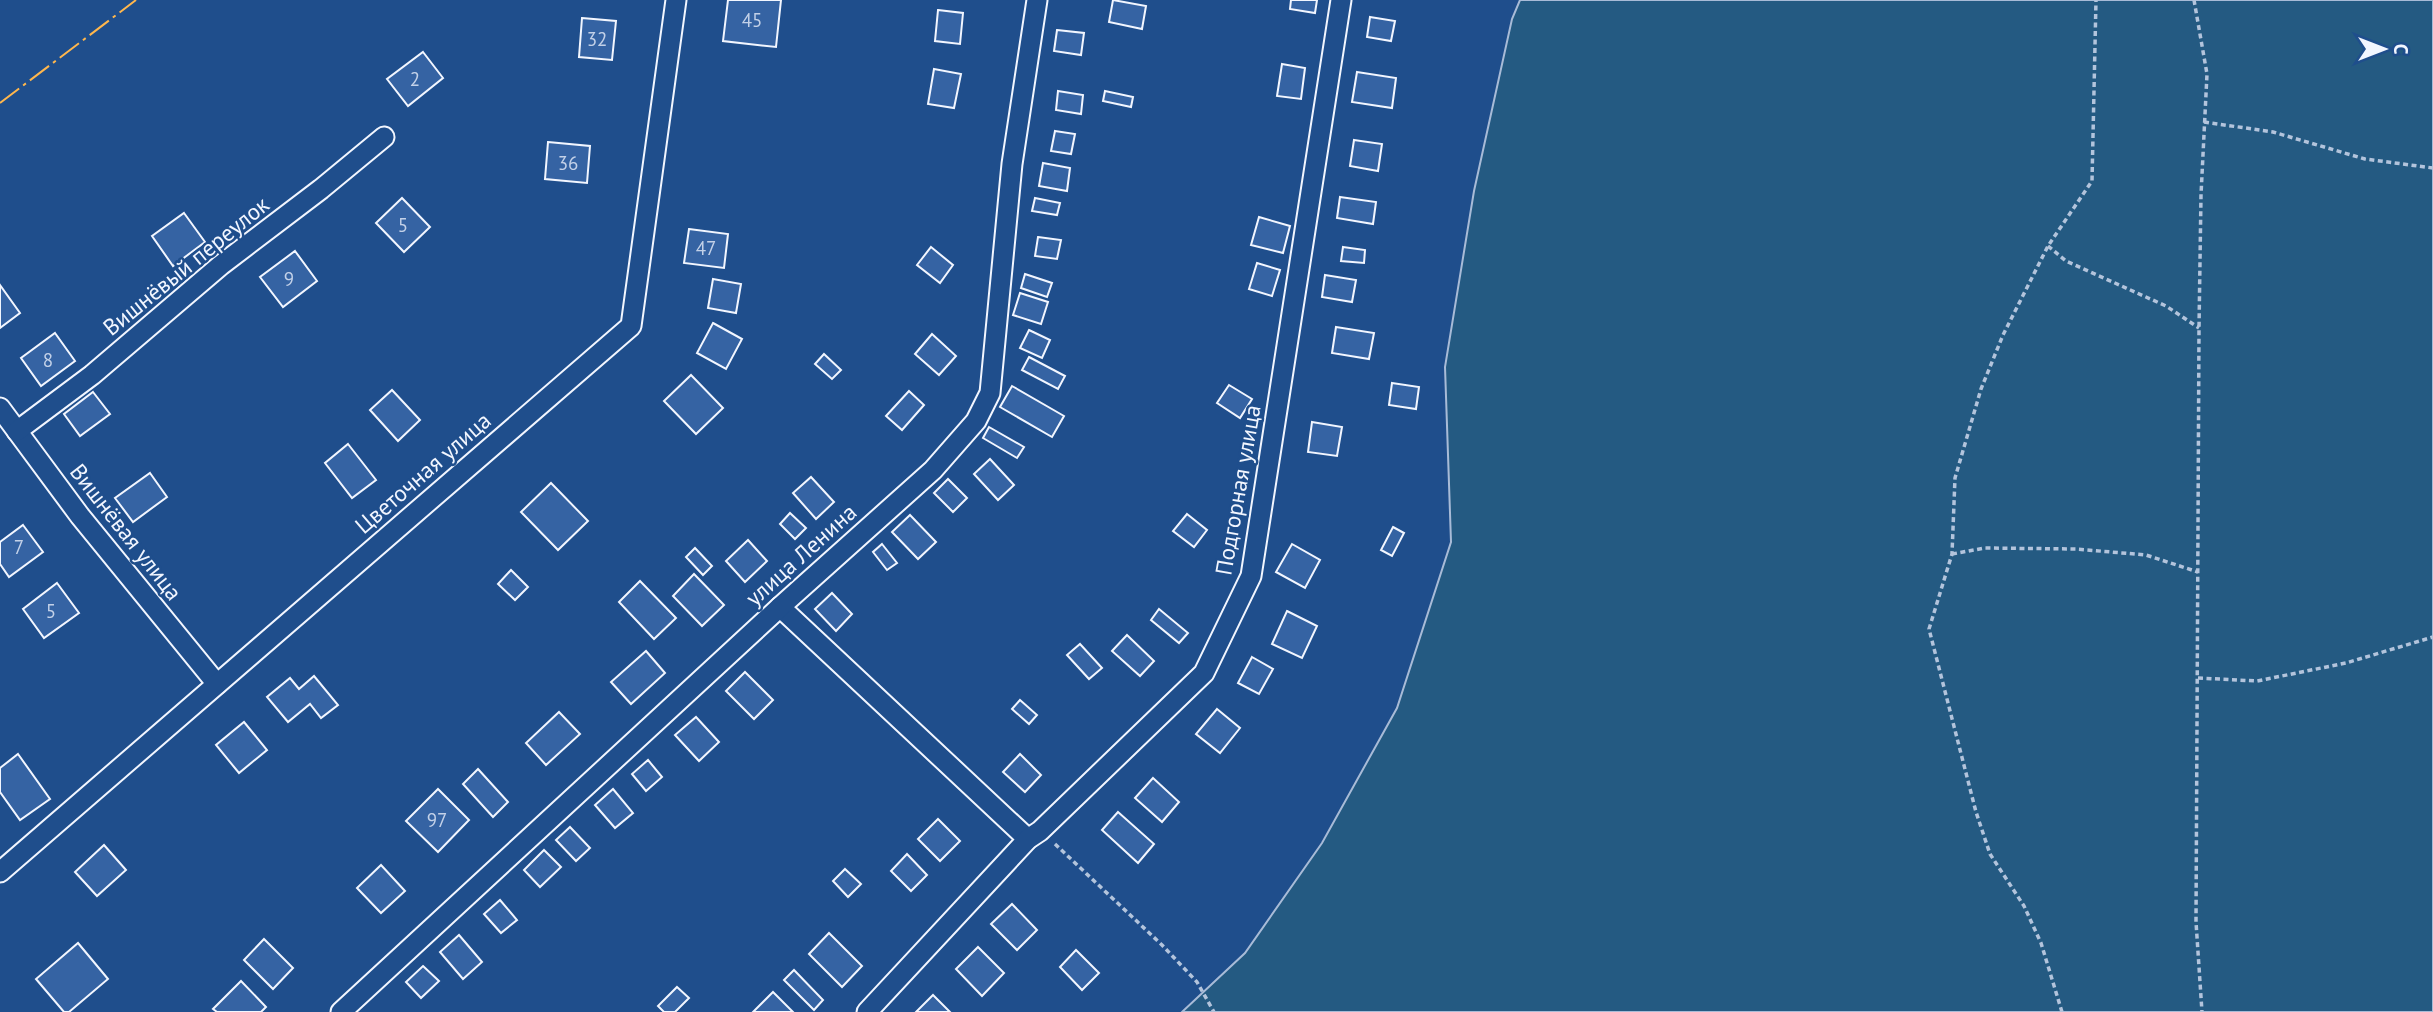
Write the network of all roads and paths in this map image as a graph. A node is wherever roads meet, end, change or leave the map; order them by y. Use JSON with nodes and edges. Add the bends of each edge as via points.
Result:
{"nodes":[{"id":1,"x":676,"y":0,"type":"edge"},
{"id":2,"x":1037,"y":0,"type":"edge"},
{"id":3,"x":1341,"y":0,"type":"edge"},
{"id":4,"x":2096,"y":0,"type":"edge"},
{"id":5,"x":2194,"y":0,"type":"edge"},
{"id":6,"x":2204,"y":122,"type":"junction"},
{"id":7,"x":384,"y":137,"type":"dead end"},
{"id":8,"x":2433,"y":168,"type":"edge"},
{"id":9,"x":2048,"y":246,"type":"junction"},
{"id":10,"x":2199,"y":328,"type":"junction"},
{"id":11,"x":0,"y":408,"type":"edge"},
{"id":12,"x":18,"y":431,"type":"junction"},
{"id":13,"x":1952,"y":554,"type":"junction"},
{"id":14,"x":2199,"y":573,"type":"junction"},
{"id":15,"x":780,"y":607,"type":"junction"},
{"id":16,"x":2433,"y":637,"type":"edge"},
{"id":17,"x":2198,"y":678,"type":"junction"},
{"id":18,"x":217,"y":684,"type":"junction"},
{"id":19,"x":1034,"y":835,"type":"junction"},
{"id":20,"x":0,"y":873,"type":"edge"},
{"id":21,"x":341,"y":1012,"type":"edge"},
{"id":22,"x":867,"y":1012,"type":"edge"},
{"id":23,"x":1214,"y":1012,"type":"edge"},
{"id":24,"x":2062,"y":1012,"type":"edge"},
{"id":25,"x":2202,"y":1012,"type":"edge"}],
"edges":[{"from":1,"to":18,"type":"street","name":"Цветочная улица","via":[[631,326]]},
{"from":2,"to":15,"type":"street","name":"улица Ленина","via":[[1012,164],[990,393],[976,421],[933,470]]},
{"from":3,"to":19,"type":"street","name":"Подгорная улица","via":[[1251,576],[1204,673]]},
{"from":4,"to":9,"type":"path","via":[[2092,181]]},
{"from":5,"to":6,"type":"path","via":[[2207,75]]},
{"from":6,"to":8,"type":"path","via":[[2273,132],[2365,159]]},
{"from":6,"to":10,"type":"path"},
{"from":7,"to":12,"type":"street","name":"Вишнёвый переулок"},
{"from":9,"to":10,"type":"path","via":[[2066,261],[2166,306]]},
{"from":9,"to":13,"type":"path","via":[[1981,389],[1955,478]]},
{"from":10,"to":14,"type":"path"},
{"from":11,"to":12,"type":"street","name":"Вишнёвая улица"},
{"from":12,"to":18,"type":"street","name":"Вишнёвая улица","via":[[80,516]]},
{"from":13,"to":14,"type":"path","via":[[1985,548],[2076,549],[2146,555]]},
{"from":13,"to":24,"type":"path","via":[[1929,629],[1986,844],[2041,943]]},
{"from":14,"to":17,"type":"path"},
{"from":15,"to":19,"type":"street"},
{"from":15,"to":21,"type":"street","name":"улица Ленина"},
{"from":16,"to":17,"type":"path","via":[[2346,663],[2257,681]]},
{"from":17,"to":25,"type":"path","via":[[2196,922]]},
{"from":18,"to":20,"type":"street","name":"Цветочная улица"},
{"from":19,"to":22,"type":"street","name":"Подгорная улица"},
{"from":19,"to":23,"type":"path","via":[[1162,945],[1197,982]]}]}
